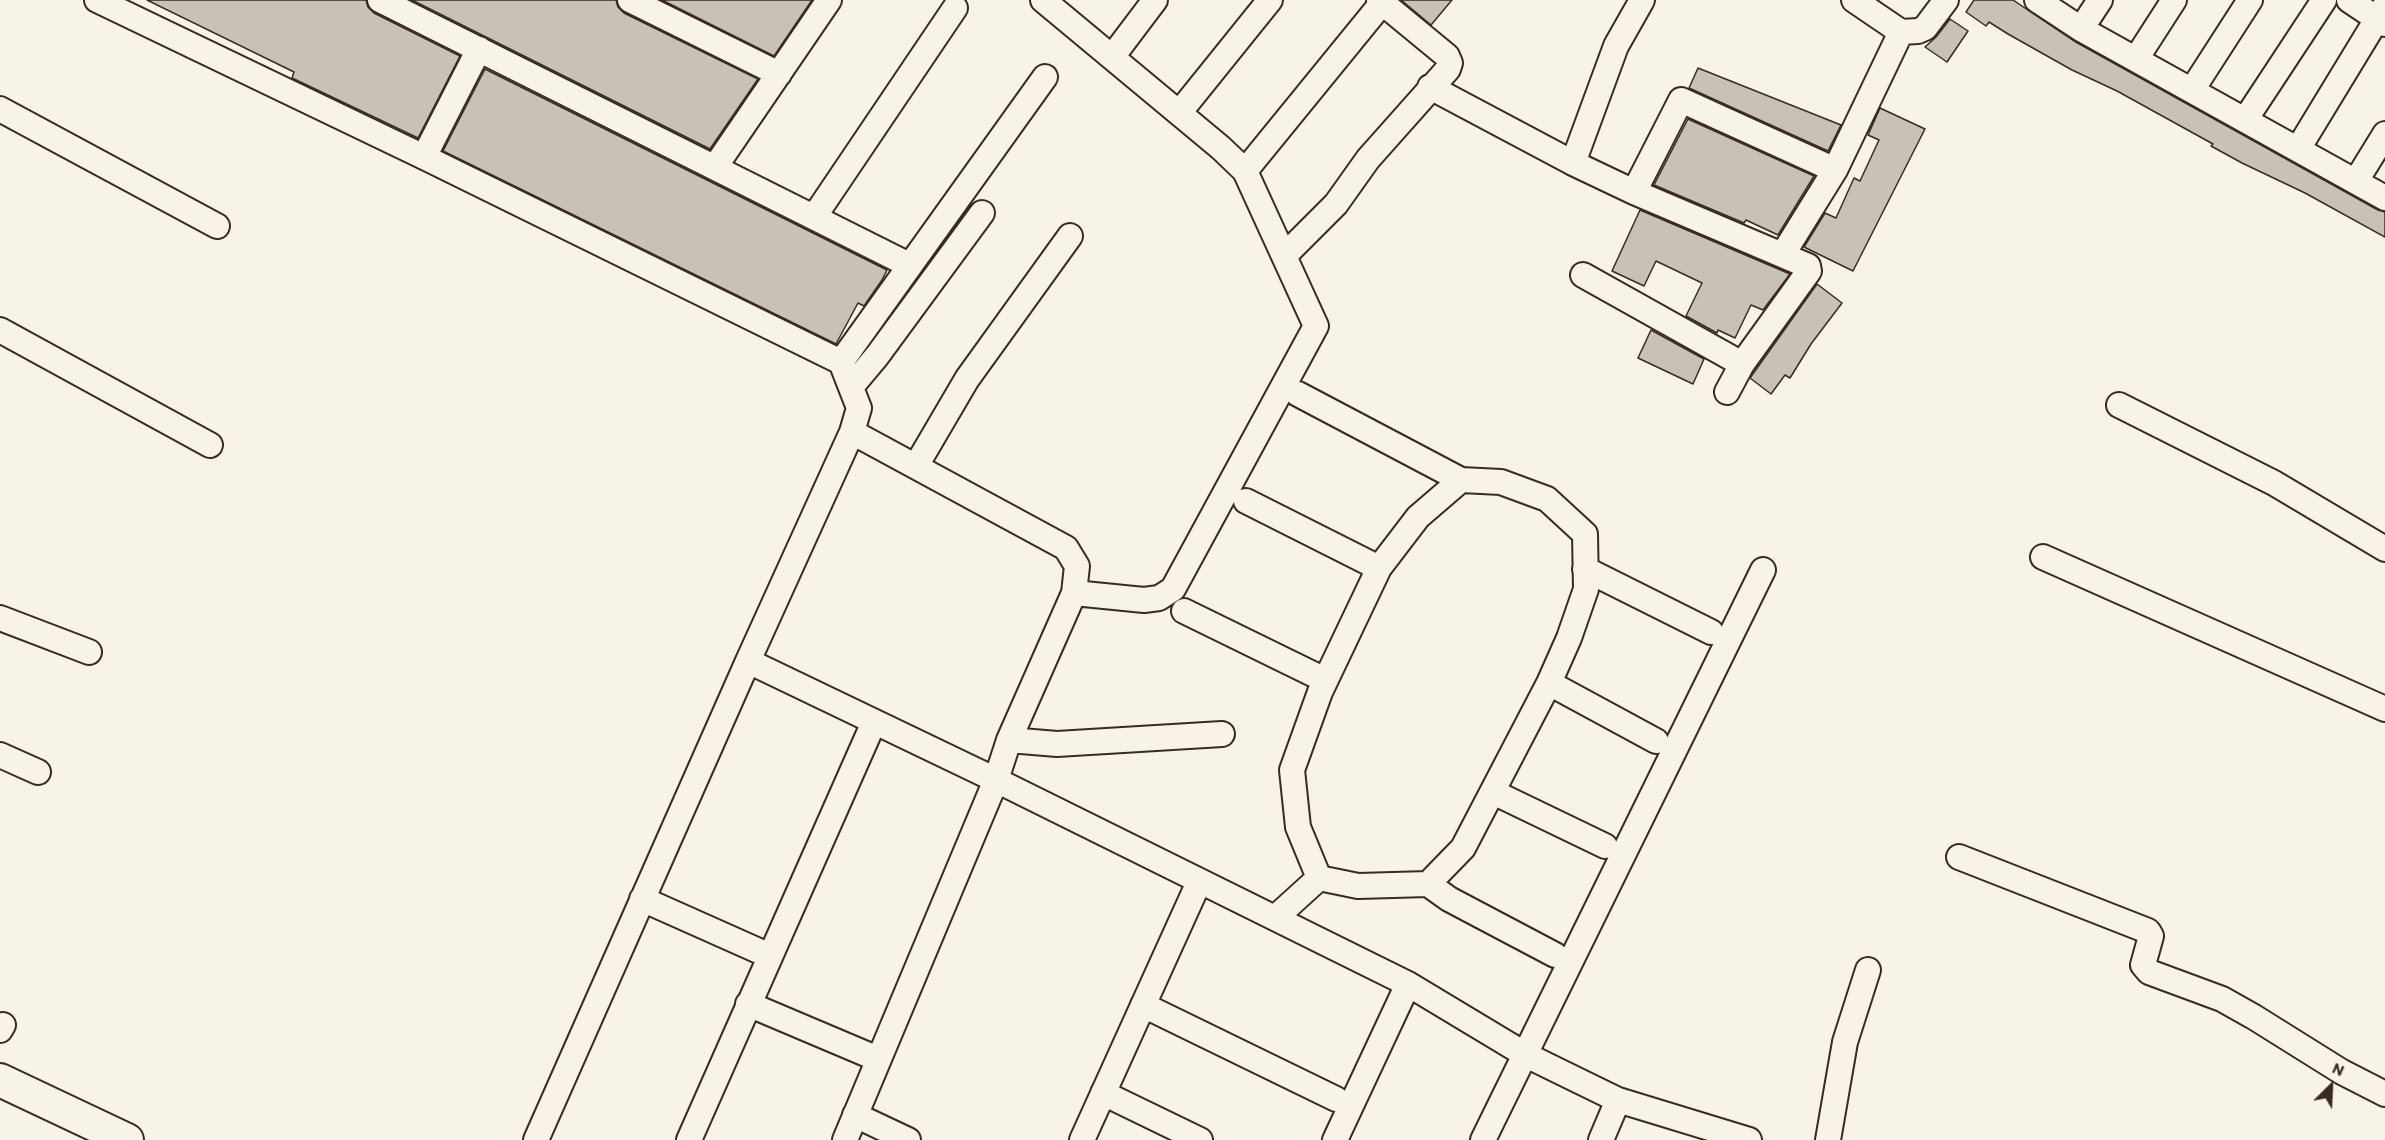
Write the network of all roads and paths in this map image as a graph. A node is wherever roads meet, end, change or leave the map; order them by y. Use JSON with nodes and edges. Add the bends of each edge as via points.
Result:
{"nodes":[{"id":1,"x":97,"y":0,"type":"edge"},
{"id":2,"x":380,"y":0,"type":"edge"},
{"id":3,"x":630,"y":0,"type":"edge"},
{"id":4,"x":829,"y":0,"type":"edge"},
{"id":5,"x":1155,"y":0,"type":"edge"},
{"id":6,"x":1270,"y":0,"type":"edge"},
{"id":7,"x":1642,"y":0,"type":"edge"},
{"id":8,"x":1855,"y":0,"type":"edge"},
{"id":9,"x":1946,"y":0,"type":"edge"},
{"id":10,"x":2037,"y":0,"type":"edge"},
{"id":11,"x":2100,"y":0,"type":"edge"},
{"id":12,"x":2174,"y":0,"type":"edge"},
{"id":13,"x":2250,"y":0,"type":"edge"},
{"id":14,"x":2324,"y":0,"type":"edge"},
{"id":15,"x":2349,"y":0,"type":"edge"},
{"id":16,"x":1047,"y":1,"type":"edge"},
{"id":17,"x":1381,"y":1,"type":"edge"},
{"id":18,"x":955,"y":8,"type":"dead end"},
{"id":19,"x":2382,"y":16,"type":"edge"},
{"id":20,"x":2081,"y":29,"type":"junction"},
{"id":21,"x":1901,"y":32,"type":"junction"},
{"id":22,"x":479,"y":49,"type":"junction"},
{"id":23,"x":1112,"y":57,"type":"junction"},
{"id":24,"x":2136,"y":59,"type":"junction"},
{"id":25,"x":779,"y":74,"type":"junction"},
{"id":26,"x":1045,"y":76,"type":"dead end"},
{"id":27,"x":1430,"y":87,"type":"junction"},
{"id":28,"x":2192,"y":90,"type":"junction"},
{"id":29,"x":0,"y":110,"type":"edge"},
{"id":30,"x":1179,"y":113,"type":"junction"},
{"id":31,"x":2245,"y":120,"type":"junction"},
{"id":32,"x":2385,"y":134,"type":"edge"},
{"id":33,"x":2298,"y":149,"type":"junction"},
{"id":34,"x":424,"y":157,"type":"junction"},
{"id":35,"x":1573,"y":163,"type":"junction"},
{"id":36,"x":715,"y":167,"type":"junction"},
{"id":37,"x":1835,"y":170,"type":"junction"},
{"id":38,"x":1245,"y":171,"type":"junction"},
{"id":39,"x":2356,"y":181,"type":"junction"},
{"id":40,"x":1634,"y":192,"type":"junction"},
{"id":41,"x":2385,"y":198,"type":"edge"},
{"id":42,"x":982,"y":213,"type":"dead end"},
{"id":43,"x":814,"y":218,"type":"junction"},
{"id":44,"x":217,"y":226,"type":"dead end"},
{"id":45,"x":1070,"y":236,"type":"dead end"},
{"id":46,"x":1783,"y":254,"type":"junction"},
{"id":47,"x":1285,"y":255,"type":"junction"},
{"id":48,"x":909,"y":265,"type":"junction"},
{"id":49,"x":1583,"y":275,"type":"dead end"},
{"id":50,"x":0,"y":330,"type":"edge"},
{"id":51,"x":842,"y":362,"type":"junction"},
{"id":52,"x":1742,"y":364,"type":"junction"},
{"id":53,"x":851,"y":387,"type":"junction"},
{"id":54,"x":1727,"y":392,"type":"dead end"},
{"id":55,"x":1298,"y":394,"type":"dead end"},
{"id":56,"x":2119,"y":405,"type":"dead end"},
{"id":57,"x":852,"y":432,"type":"junction"},
{"id":58,"x":210,"y":445,"type":"dead end"},
{"id":59,"x":916,"y":466,"type":"junction"},
{"id":60,"x":1461,"y":480,"type":"junction"},
{"id":61,"x":1246,"y":501,"type":"dead end"},
{"id":62,"x":2385,"y":549,"type":"edge"},
{"id":63,"x":2043,"y":557,"type":"dead end"},
{"id":64,"x":1379,"y":568,"type":"junction"},
{"id":65,"x":1585,"y":569,"type":"junction"},
{"id":66,"x":1763,"y":570,"type":"dead end"},
{"id":67,"x":1074,"y":593,"type":"junction"},
{"id":68,"x":1184,"y":611,"type":"dead end"},
{"id":69,"x":0,"y":618,"type":"edge"},
{"id":70,"x":1711,"y":632,"type":"dead end"},
{"id":71,"x":89,"y":652,"type":"dead end"},
{"id":72,"x":748,"y":661,"type":"junction"},
{"id":73,"x":1325,"y":680,"type":"junction"},
{"id":74,"x":1549,"y":683,"type":"junction"},
{"id":75,"x":2385,"y":709,"type":"edge"},
{"id":76,"x":874,"y":722,"type":"junction"},
{"id":77,"x":1222,"y":734,"type":"dead end"},
{"id":78,"x":1009,"y":740,"type":"junction"},
{"id":79,"x":1656,"y":741,"type":"dead end"},
{"id":80,"x":0,"y":755,"type":"edge"},
{"id":81,"x":38,"y":772,"type":"dead end"},
{"id":82,"x":996,"y":780,"type":"junction"},
{"id":83,"x":1493,"y":792,"type":"junction"},
{"id":84,"x":1605,"y":846,"type":"dead end"},
{"id":85,"x":1959,"y":857,"type":"dead end"},
{"id":86,"x":1318,"y":878,"type":"junction"},
{"id":87,"x":1199,"y":882,"type":"junction"},
{"id":88,"x":1428,"y":884,"type":"junction"},
{"id":89,"x":642,"y":899,"type":"junction"},
{"id":90,"x":1275,"y":918,"type":"junction"},
{"id":91,"x":1555,"y":955,"type":"dead end"},
{"id":92,"x":770,"y":956,"type":"junction"},
{"id":93,"x":1868,"y":970,"type":"dead end"},
{"id":94,"x":1408,"y":984,"type":"junction"},
{"id":95,"x":748,"y":1004,"type":"junction"},
{"id":96,"x":1143,"y":1005,"type":"junction"},
{"id":97,"x":1526,"y":1055,"type":"junction"},
{"id":98,"x":878,"y":1059,"type":"junction"},
{"id":99,"x":0,"y":1080,"type":"edge"},
{"id":100,"x":1103,"y":1093,"type":"junction"},
{"id":101,"x":2385,"y":1094,"type":"edge"},
{"id":102,"x":1336,"y":1099,"type":"dead end"},
{"id":103,"x":1617,"y":1100,"type":"junction"},
{"id":104,"x":855,"y":1116,"type":"junction"},
{"id":105,"x":127,"y":1140,"type":"edge"},
{"id":106,"x":536,"y":1140,"type":"edge"},
{"id":107,"x":689,"y":1140,"type":"edge"},
{"id":108,"x":845,"y":1140,"type":"edge"},
{"id":109,"x":908,"y":1140,"type":"edge"},
{"id":110,"x":1082,"y":1140,"type":"edge"},
{"id":111,"x":1200,"y":1140,"type":"edge"},
{"id":112,"x":1335,"y":1140,"type":"edge"},
{"id":113,"x":1483,"y":1140,"type":"edge"},
{"id":114,"x":1601,"y":1140,"type":"edge"},
{"id":115,"x":1749,"y":1140,"type":"edge"},
{"id":116,"x":1828,"y":1140,"type":"edge"}],
"edges":[{"from":1,"to":34,"type":"street"},
{"from":2,"to":22,"type":"street"},
{"from":3,"to":25,"type":"street"},
{"from":4,"to":25,"type":"street"},
{"from":5,"to":23,"type":"street"},
{"from":6,"to":30,"type":"street"},
{"from":7,"to":35,"type":"street","via":[[1616,46]]},
{"from":8,"to":21,"type":"street"},
{"from":9,"to":21,"type":"street","via":[[1924,28]]},
{"from":10,"to":20,"type":"street"},
{"from":11,"to":20,"type":"street"},
{"from":12,"to":24,"type":"street"},
{"from":13,"to":28,"type":"street"},
{"from":14,"to":31,"type":"street"},
{"from":15,"to":19,"type":"street"},
{"from":16,"to":23,"type":"street"},
{"from":17,"to":27,"type":"street","via":[[1448,56],[1448,69]]},
{"from":17,"to":38,"type":"street"},
{"from":18,"to":43,"type":"street"},
{"from":19,"to":33,"type":"street"},
{"from":20,"to":24,"type":"street"},
{"from":21,"to":37,"type":"street"},
{"from":22,"to":34,"type":"street"},
{"from":22,"to":36,"type":"street"},
{"from":23,"to":30,"type":"street"},
{"from":24,"to":28,"type":"street"},
{"from":25,"to":36,"type":"street"},
{"from":26,"to":48,"type":"street"},
{"from":27,"to":35,"type":"street"},
{"from":27,"to":47,"type":"street","via":[[1368,159],[1336,204]]},
{"from":28,"to":31,"type":"street"},
{"from":29,"to":44,"type":"street"},
{"from":30,"to":38,"type":"street"},
{"from":31,"to":33,"type":"street"},
{"from":32,"to":39,"type":"street"},
{"from":33,"to":39,"type":"street"},
{"from":34,"to":51,"type":"street"},
{"from":35,"to":40,"type":"street"},
{"from":36,"to":43,"type":"street"},
{"from":37,"to":40,"type":"street","via":[[1681,100]]},
{"from":37,"to":46,"type":"street"},
{"from":38,"to":47,"type":"street"},
{"from":39,"to":41,"type":"street"},
{"from":40,"to":46,"type":"street"},
{"from":42,"to":53,"type":"street"},
{"from":43,"to":48,"type":"street"},
{"from":45,"to":59,"type":"street","via":[[967,379]]},
{"from":46,"to":52,"type":"street","via":[[1808,266],[1809,271]]},
{"from":47,"to":67,"type":"street","via":[[1316,326],[1173,589],[1159,598],[1144,600]]},
{"from":48,"to":51,"type":"street"},
{"from":49,"to":52,"type":"street"},
{"from":50,"to":58,"type":"street"},
{"from":51,"to":53,"type":"street"},
{"from":52,"to":54,"type":"street"},
{"from":53,"to":57,"type":"street","via":[[859,408]]},
{"from":55,"to":60,"type":"street"},
{"from":56,"to":62,"type":"street","via":[[2274,483]]},
{"from":57,"to":59,"type":"street"},
{"from":57,"to":72,"type":"street"},
{"from":59,"to":67,"type":"street","via":[[1066,548],[1077,566]]},
{"from":60,"to":64,"type":"street","via":[[1418,517]]},
{"from":60,"to":65,"type":"street","via":[[1501,482],[1547,499],[1585,534]]},
{"from":61,"to":64,"type":"street"},
{"from":63,"to":75,"type":"street"},
{"from":64,"to":73,"type":"street"},
{"from":65,"to":70,"type":"street"},
{"from":65,"to":74,"type":"street","via":[[1586,589]]},
{"from":66,"to":97,"type":"street"},
{"from":67,"to":78,"type":"street"},
{"from":68,"to":73,"type":"street"},
{"from":69,"to":71,"type":"street"},
{"from":72,"to":76,"type":"street"},
{"from":72,"to":89,"type":"street"},
{"from":73,"to":86,"type":"street","via":[[1292,770],[1298,827]]},
{"from":74,"to":79,"type":"street"},
{"from":74,"to":83,"type":"street"},
{"from":76,"to":82,"type":"street"},
{"from":76,"to":92,"type":"street"},
{"from":77,"to":78,"type":"street","via":[[1057,744]]},
{"from":78,"to":82,"type":"street"},
{"from":80,"to":81,"type":"street"},
{"from":82,"to":87,"type":"street"},
{"from":82,"to":98,"type":"street"},
{"from":83,"to":84,"type":"street"},
{"from":83,"to":88,"type":"street","via":[[1463,848]]},
{"from":85,"to":101,"type":"street","via":[[2148,931],[2151,936],[2143,965],[2149,972],[2222,999]]},
{"from":86,"to":88,"type":"street","via":[[1358,886]]},
{"from":86,"to":90,"type":"street"},
{"from":87,"to":90,"type":"street"},
{"from":87,"to":96,"type":"street"},
{"from":88,"to":91,"type":"street"},
{"from":89,"to":92,"type":"street"},
{"from":89,"to":106,"type":"street"},
{"from":90,"to":94,"type":"street"},
{"from":92,"to":95,"type":"street"},
{"from":93,"to":116,"type":"street","via":[[1845,1042]]},
{"from":94,"to":97,"type":"street"},
{"from":94,"to":112,"type":"street"},
{"from":95,"to":98,"type":"street"},
{"from":95,"to":107,"type":"street"},
{"from":96,"to":100,"type":"street"},
{"from":96,"to":102,"type":"street"},
{"from":97,"to":103,"type":"street"},
{"from":97,"to":113,"type":"street"},
{"from":98,"to":104,"type":"street"},
{"from":99,"to":105,"type":"main road"},
{"from":100,"to":110,"type":"street"},
{"from":100,"to":111,"type":"street"},
{"from":103,"to":114,"type":"street"},
{"from":103,"to":115,"type":"street"},
{"from":104,"to":108,"type":"street"},
{"from":104,"to":109,"type":"street"}]}
